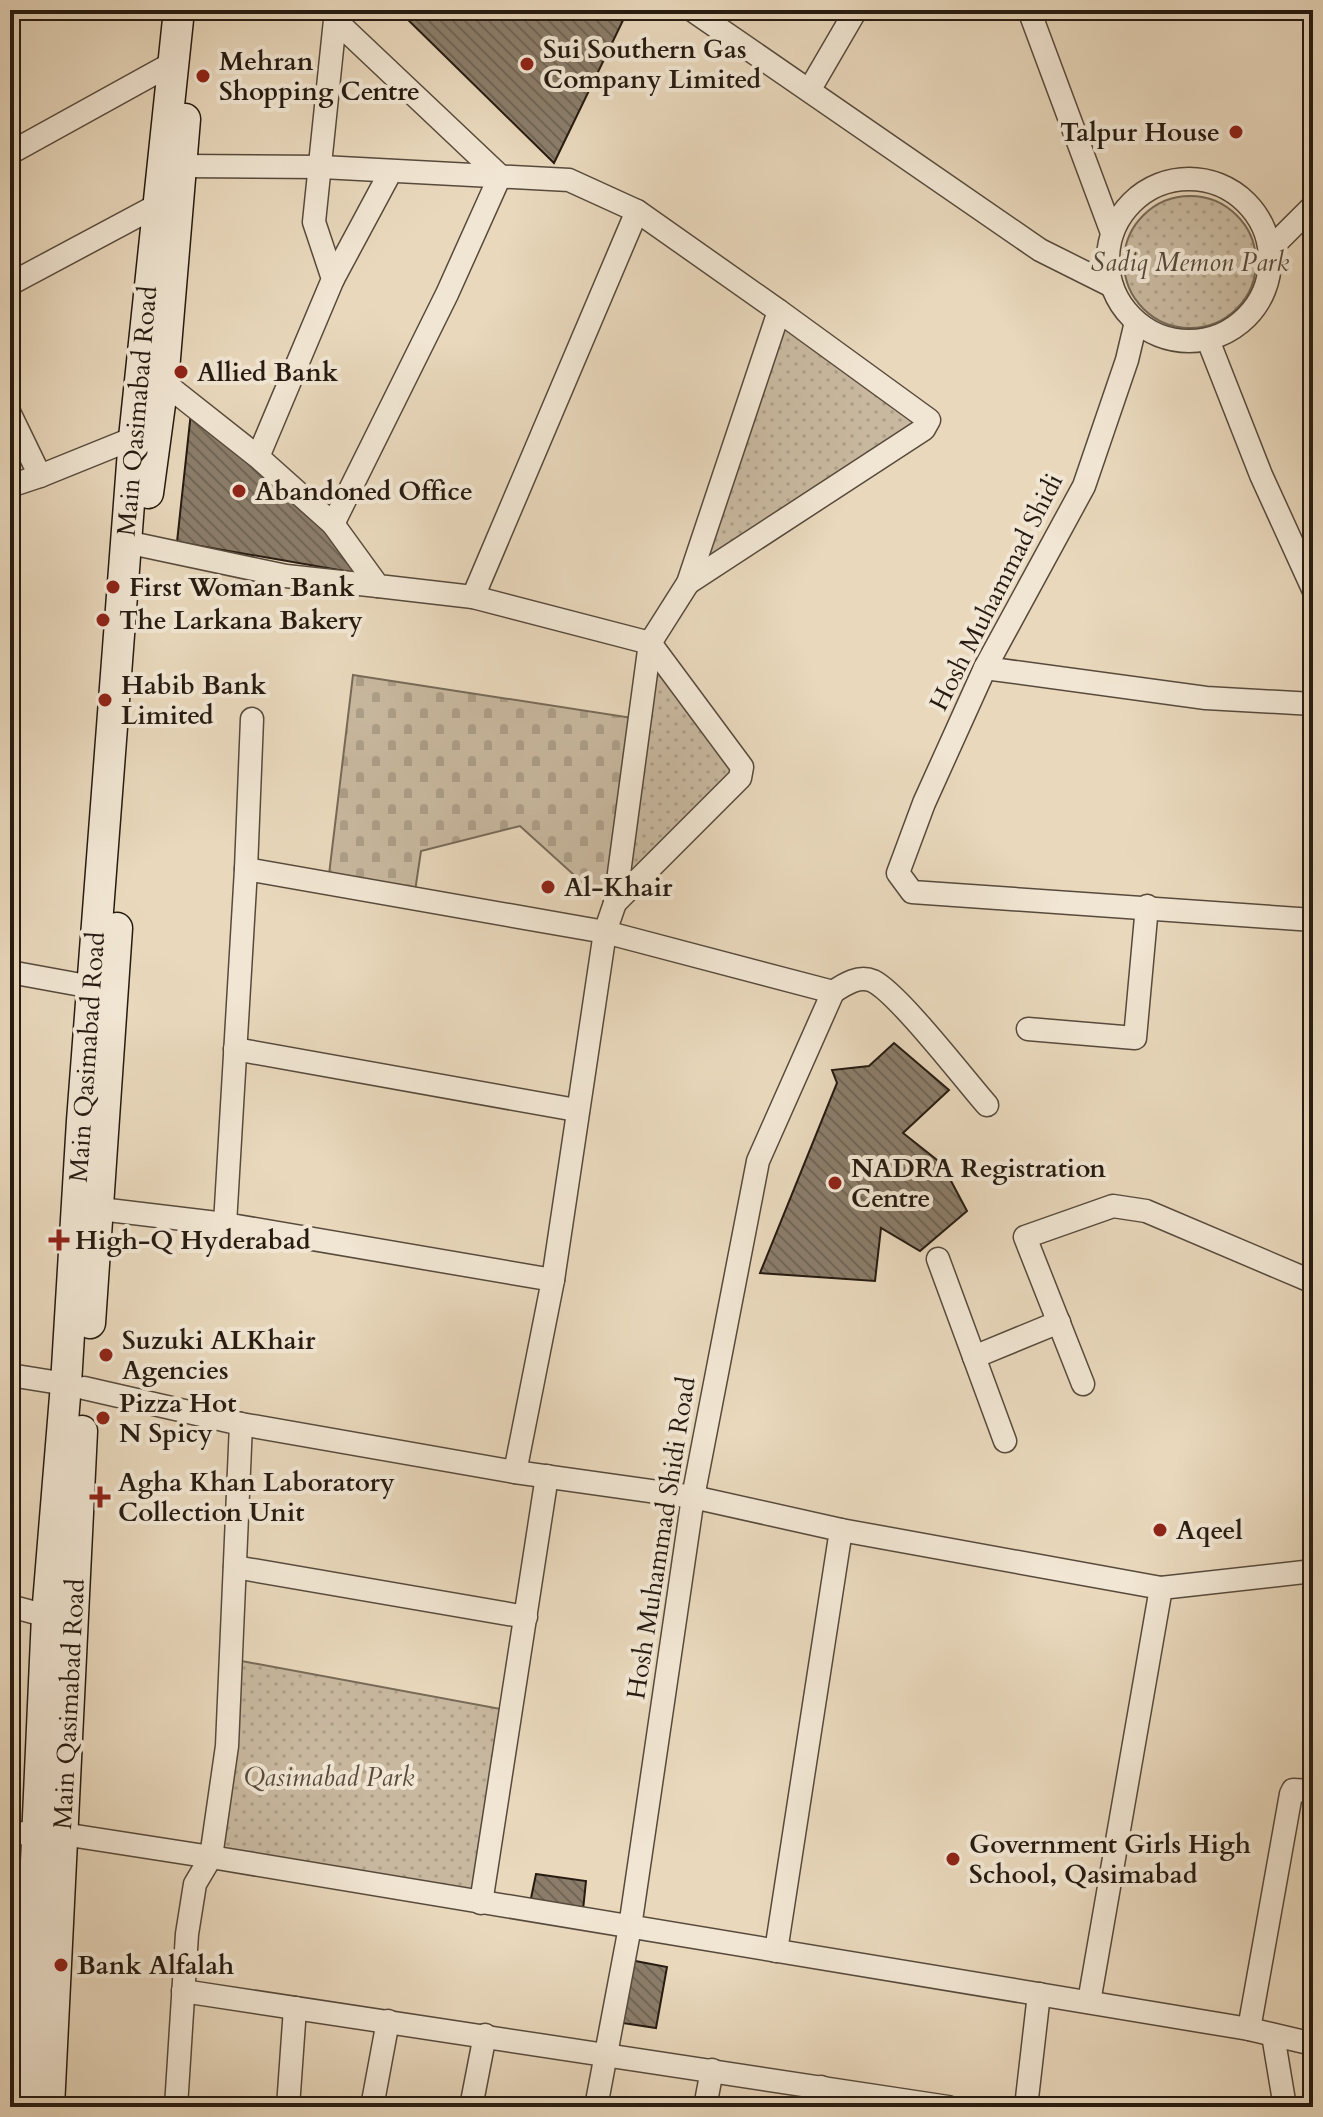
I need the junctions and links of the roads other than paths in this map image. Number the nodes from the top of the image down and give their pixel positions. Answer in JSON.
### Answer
{"nodes":[{"id":1,"x":179,"y":10,"type":"edge"},
{"id":2,"x":196,"y":10,"type":"edge"},
{"id":3,"x":692,"y":10,"type":"edge"},
{"id":4,"x":856,"y":10,"type":"edge"},
{"id":5,"x":1029,"y":10,"type":"edge"},
{"id":6,"x":173,"y":63,"type":"junction"},
{"id":7,"x":810,"y":89,"type":"junction"},
{"id":8,"x":10,"y":153,"type":"edge"},
{"id":9,"x":182,"y":166,"type":"junction"},
{"id":10,"x":322,"y":167,"type":"junction"},
{"id":11,"x":391,"y":171,"type":"junction"},
{"id":12,"x":500,"y":176,"type":"junction"},
{"id":13,"x":156,"y":206,"type":"junction"},
{"id":14,"x":1313,"y":206,"type":"edge"},
{"id":15,"x":637,"y":211,"type":"junction"},
{"id":16,"x":1112,"y":233,"type":"junction"},
{"id":17,"x":1270,"y":249,"type":"junction"},
{"id":18,"x":333,"y":279,"type":"junction"},
{"id":19,"x":10,"y":284,"type":"edge"},
{"id":20,"x":1112,"y":286,"type":"junction"},
{"id":21,"x":779,"y":311,"type":"junction"},
{"id":22,"x":1136,"y":322,"type":"junction"},
{"id":23,"x":1208,"y":340,"type":"junction"},
{"id":24,"x":163,"y":382,"type":"junction"},
{"id":25,"x":10,"y":414,"type":"edge"},
{"id":26,"x":145,"y":438,"type":"junction"},
{"id":27,"x":258,"y":457,"type":"junction"},
{"id":28,"x":40,"y":476,"type":"junction"},
{"id":29,"x":10,"y":486,"type":"edge"},
{"id":30,"x":333,"y":524,"type":"junction"},
{"id":31,"x":133,"y":542,"type":"junction"},
{"id":32,"x":688,"y":583,"type":"junction"},
{"id":33,"x":378,"y":586,"type":"junction"},
{"id":34,"x":1313,"y":589,"type":"edge"},
{"id":35,"x":473,"y":597,"type":"junction"},
{"id":36,"x":650,"y":643,"type":"junction"},
{"id":37,"x":985,"y":668,"type":"junction"},
{"id":38,"x":1313,"y":704,"type":"edge"},
{"id":39,"x":252,"y":719,"type":"dead end"},
{"id":40,"x":246,"y":869,"type":"junction"},
{"id":41,"x":615,"y":903,"type":"junction"},
{"id":42,"x":1147,"y":906,"type":"junction"},
{"id":43,"x":1313,"y":920,"type":"edge"},
{"id":44,"x":605,"y":932,"type":"junction"},
{"id":45,"x":10,"y":972,"type":"edge"},
{"id":46,"x":92,"y":987,"type":"junction"},
{"id":47,"x":833,"y":992,"type":"junction"},
{"id":48,"x":1028,"y":1029,"type":"dead end"},
{"id":49,"x":235,"y":1049,"type":"junction"},
{"id":50,"x":987,"y":1105,"type":"dead end"},
{"id":51,"x":576,"y":1110,"type":"junction"},
{"id":52,"x":100,"y":1209,"type":"junction"},
{"id":53,"x":225,"y":1224,"type":"junction"},
{"id":54,"x":938,"y":1259,"type":"dead end"},
{"id":55,"x":553,"y":1280,"type":"junction"},
{"id":56,"x":1313,"y":1282,"type":"edge"},
{"id":57,"x":1059,"y":1322,"type":"junction"},
{"id":58,"x":974,"y":1357,"type":"junction"},
{"id":59,"x":10,"y":1375,"type":"edge"},
{"id":60,"x":1083,"y":1384,"type":"dead end"},
{"id":61,"x":75,"y":1386,"type":"junction"},
{"id":62,"x":241,"y":1424,"type":"junction"},
{"id":63,"x":1005,"y":1441,"type":"dead end"},
{"id":64,"x":515,"y":1472,"type":"junction"},
{"id":65,"x":547,"y":1476,"type":"junction"},
{"id":66,"x":693,"y":1497,"type":"junction"},
{"id":67,"x":841,"y":1530,"type":"junction"},
{"id":68,"x":235,"y":1567,"type":"junction"},
{"id":69,"x":1313,"y":1571,"type":"edge"},
{"id":70,"x":1161,"y":1588,"type":"junction"},
{"id":71,"x":10,"y":1606,"type":"edge"},
{"id":72,"x":47,"y":1616,"type":"junction"},
{"id":73,"x":526,"y":1617,"type":"junction"},
{"id":74,"x":1313,"y":1791,"type":"edge"},
{"id":75,"x":37,"y":1833,"type":"edge"},
{"id":76,"x":211,"y":1857,"type":"junction"},
{"id":77,"x":481,"y":1903,"type":"junction"},
{"id":78,"x":630,"y":1927,"type":"junction"},
{"id":79,"x":776,"y":1951,"type":"junction"},
{"id":80,"x":183,"y":1991,"type":"junction"},
{"id":81,"x":1039,"y":1994,"type":"junction"},
{"id":82,"x":1089,"y":2002,"type":"junction"},
{"id":83,"x":295,"y":2008,"type":"junction"},
{"id":84,"x":388,"y":2021,"type":"junction"},
{"id":85,"x":1249,"y":2029,"type":"junction"},
{"id":86,"x":485,"y":2035,"type":"junction"},
{"id":87,"x":1273,"y":2035,"type":"junction"},
{"id":88,"x":1313,"y":2044,"type":"edge"},
{"id":89,"x":607,"y":2053,"type":"junction"},
{"id":90,"x":712,"y":2070,"type":"junction"},
{"id":91,"x":819,"y":2097,"type":"edge"},
{"id":92,"x":914,"y":2104,"type":"edge"},
{"id":93,"x":25,"y":2107,"type":"edge"},
{"id":94,"x":49,"y":2107,"type":"edge"},
{"id":95,"x":176,"y":2107,"type":"edge"},
{"id":96,"x":288,"y":2107,"type":"edge"},
{"id":97,"x":372,"y":2107,"type":"edge"},
{"id":98,"x":471,"y":2107,"type":"edge"},
{"id":99,"x":596,"y":2107,"type":"edge"},
{"id":100,"x":705,"y":2107,"type":"edge"},
{"id":101,"x":948,"y":2107,"type":"edge"},
{"id":102,"x":1026,"y":2107,"type":"edge"},
{"id":103,"x":1285,"y":2107,"type":"edge"}],
"edges":[{"from":1,"to":6,"type":"main road","name":"Main Qasimabad Road"},
{"from":2,"to":9,"type":"main road","name":"Main Qasimabad Road"},
{"from":3,"to":7,"type":"street"},
{"from":4,"to":7,"type":"street"},
{"from":5,"to":16,"type":"street"},
{"from":6,"to":8,"type":"street"},
{"from":6,"to":13,"type":"main road","name":"Main Qasimabad Road"},
{"from":7,"to":20,"type":"street"},
{"from":9,"to":10,"type":"street"},
{"from":9,"to":24,"type":"main road","name":"Main Qasimabad Road"},
{"from":10,"to":11,"type":"street"},
{"from":10,"to":12,"type":"street"},
{"from":10,"to":18,"type":"street"},
{"from":11,"to":12,"type":"street"},
{"from":11,"to":18,"type":"street"},
{"from":12,"to":15,"type":"street"},
{"from":12,"to":30,"type":"street"},
{"from":13,"to":19,"type":"street"},
{"from":13,"to":26,"type":"main road","name":"Main Qasimabad Road"},
{"from":14,"to":17,"type":"street"},
{"from":15,"to":21,"type":"street"},
{"from":15,"to":35,"type":"street"},
{"from":16,"to":17,"type":"street"},
{"from":16,"to":20,"type":"street"},
{"from":17,"to":23,"type":"street"},
{"from":18,"to":27,"type":"street"},
{"from":20,"to":22,"type":"street"},
{"from":21,"to":32,"type":"street"},
{"from":21,"to":32,"type":"street"},
{"from":22,"to":23,"type":"street"},
{"from":22,"to":37,"type":"street","name":"Hosh Muhammad Shidi"},
{"from":23,"to":34,"type":"street"},
{"from":24,"to":26,"type":"main road","name":"Main Qasimabad Road"},
{"from":24,"to":27,"type":"street"},
{"from":25,"to":28,"type":"street"},
{"from":26,"to":28,"type":"street"},
{"from":26,"to":31,"type":"main road","name":"Main Qasimabad Road"},
{"from":27,"to":30,"type":"street"},
{"from":28,"to":29,"type":"street"},
{"from":30,"to":33,"type":"street"},
{"from":31,"to":33,"type":"street"},
{"from":31,"to":46,"type":"main road","name":"Main Qasimabad Road"},
{"from":31,"to":52,"type":"main road","name":"Main Qasimabad Road"},
{"from":32,"to":36,"type":"street"},
{"from":33,"to":35,"type":"street"},
{"from":35,"to":36,"type":"street"},
{"from":36,"to":41,"type":"street"},
{"from":36,"to":41,"type":"street"},
{"from":37,"to":38,"type":"street"},
{"from":37,"to":42,"type":"street","name":"Hosh Muhammad Shidi"},
{"from":39,"to":40,"type":"street"},
{"from":40,"to":44,"type":"street"},
{"from":40,"to":49,"type":"street"},
{"from":41,"to":44,"type":"street"},
{"from":42,"to":43,"type":"street"},
{"from":42,"to":48,"type":"street"},
{"from":44,"to":47,"type":"street"},
{"from":44,"to":51,"type":"street"},
{"from":45,"to":46,"type":"street"},
{"from":46,"to":61,"type":"main road","name":"Main Qasimabad Road"},
{"from":47,"to":50,"type":"street"},
{"from":47,"to":66,"type":"street","name":"Hosh Muhammad Shidi Road"},
{"from":49,"to":51,"type":"street"},
{"from":49,"to":53,"type":"street"},
{"from":51,"to":55,"type":"street"},
{"from":52,"to":53,"type":"street"},
{"from":52,"to":61,"type":"main road","name":"Main Qasimabad Road"},
{"from":53,"to":55,"type":"street"},
{"from":54,"to":58,"type":"street"},
{"from":55,"to":64,"type":"street"},
{"from":56,"to":57,"type":"street"},
{"from":57,"to":58,"type":"street"},
{"from":57,"to":60,"type":"street"},
{"from":58,"to":63,"type":"street"},
{"from":59,"to":61,"type":"street"},
{"from":61,"to":62,"type":"street"},
{"from":61,"to":72,"type":"main road","name":"Main Qasimabad Road"},
{"from":61,"to":75,"type":"main road","name":"Main Qasimabad Road"},
{"from":62,"to":64,"type":"street"},
{"from":62,"to":68,"type":"street"},
{"from":64,"to":65,"type":"street"},
{"from":65,"to":66,"type":"street"},
{"from":65,"to":73,"type":"street"},
{"from":66,"to":67,"type":"street"},
{"from":66,"to":78,"type":"street","name":"Hosh Muhammad Shidi Road"},
{"from":67,"to":70,"type":"street"},
{"from":67,"to":79,"type":"street"},
{"from":68,"to":73,"type":"street"},
{"from":68,"to":76,"type":"street"},
{"from":69,"to":70,"type":"street"},
{"from":70,"to":82,"type":"street"},
{"from":71,"to":72,"type":"street"},
{"from":72,"to":75,"type":"main road","name":"Main Qasimabad Road"},
{"from":73,"to":77,"type":"street"},
{"from":74,"to":85,"type":"street"},
{"from":75,"to":76,"type":"street"},
{"from":75,"to":93,"type":"main road","name":"Main Qasimabad Road"},
{"from":75,"to":94,"type":"main road","name":"Main Qasimabad Road"},
{"from":76,"to":77,"type":"street"},
{"from":76,"to":80,"type":"street"},
{"from":77,"to":78,"type":"street"},
{"from":78,"to":79,"type":"street"},
{"from":78,"to":89,"type":"street","name":"Hosh Muhammad Shidi Road"},
{"from":79,"to":81,"type":"street"},
{"from":80,"to":83,"type":"street"},
{"from":80,"to":95,"type":"street"},
{"from":81,"to":82,"type":"street"},
{"from":81,"to":102,"type":"street"},
{"from":82,"to":85,"type":"street"},
{"from":83,"to":84,"type":"street"},
{"from":83,"to":96,"type":"street"},
{"from":84,"to":86,"type":"street"},
{"from":84,"to":97,"type":"street"},
{"from":85,"to":87,"type":"street"},
{"from":86,"to":89,"type":"street"},
{"from":86,"to":98,"type":"street"},
{"from":87,"to":88,"type":"street"},
{"from":87,"to":103,"type":"street"},
{"from":89,"to":90,"type":"street"},
{"from":89,"to":99,"type":"street","name":"Hosh Muhammad Shidi Road"},
{"from":90,"to":91,"type":"street"},
{"from":90,"to":100,"type":"street"},
{"from":91,"to":92,"type":"street"},
{"from":92,"to":101,"type":"street"}]}
